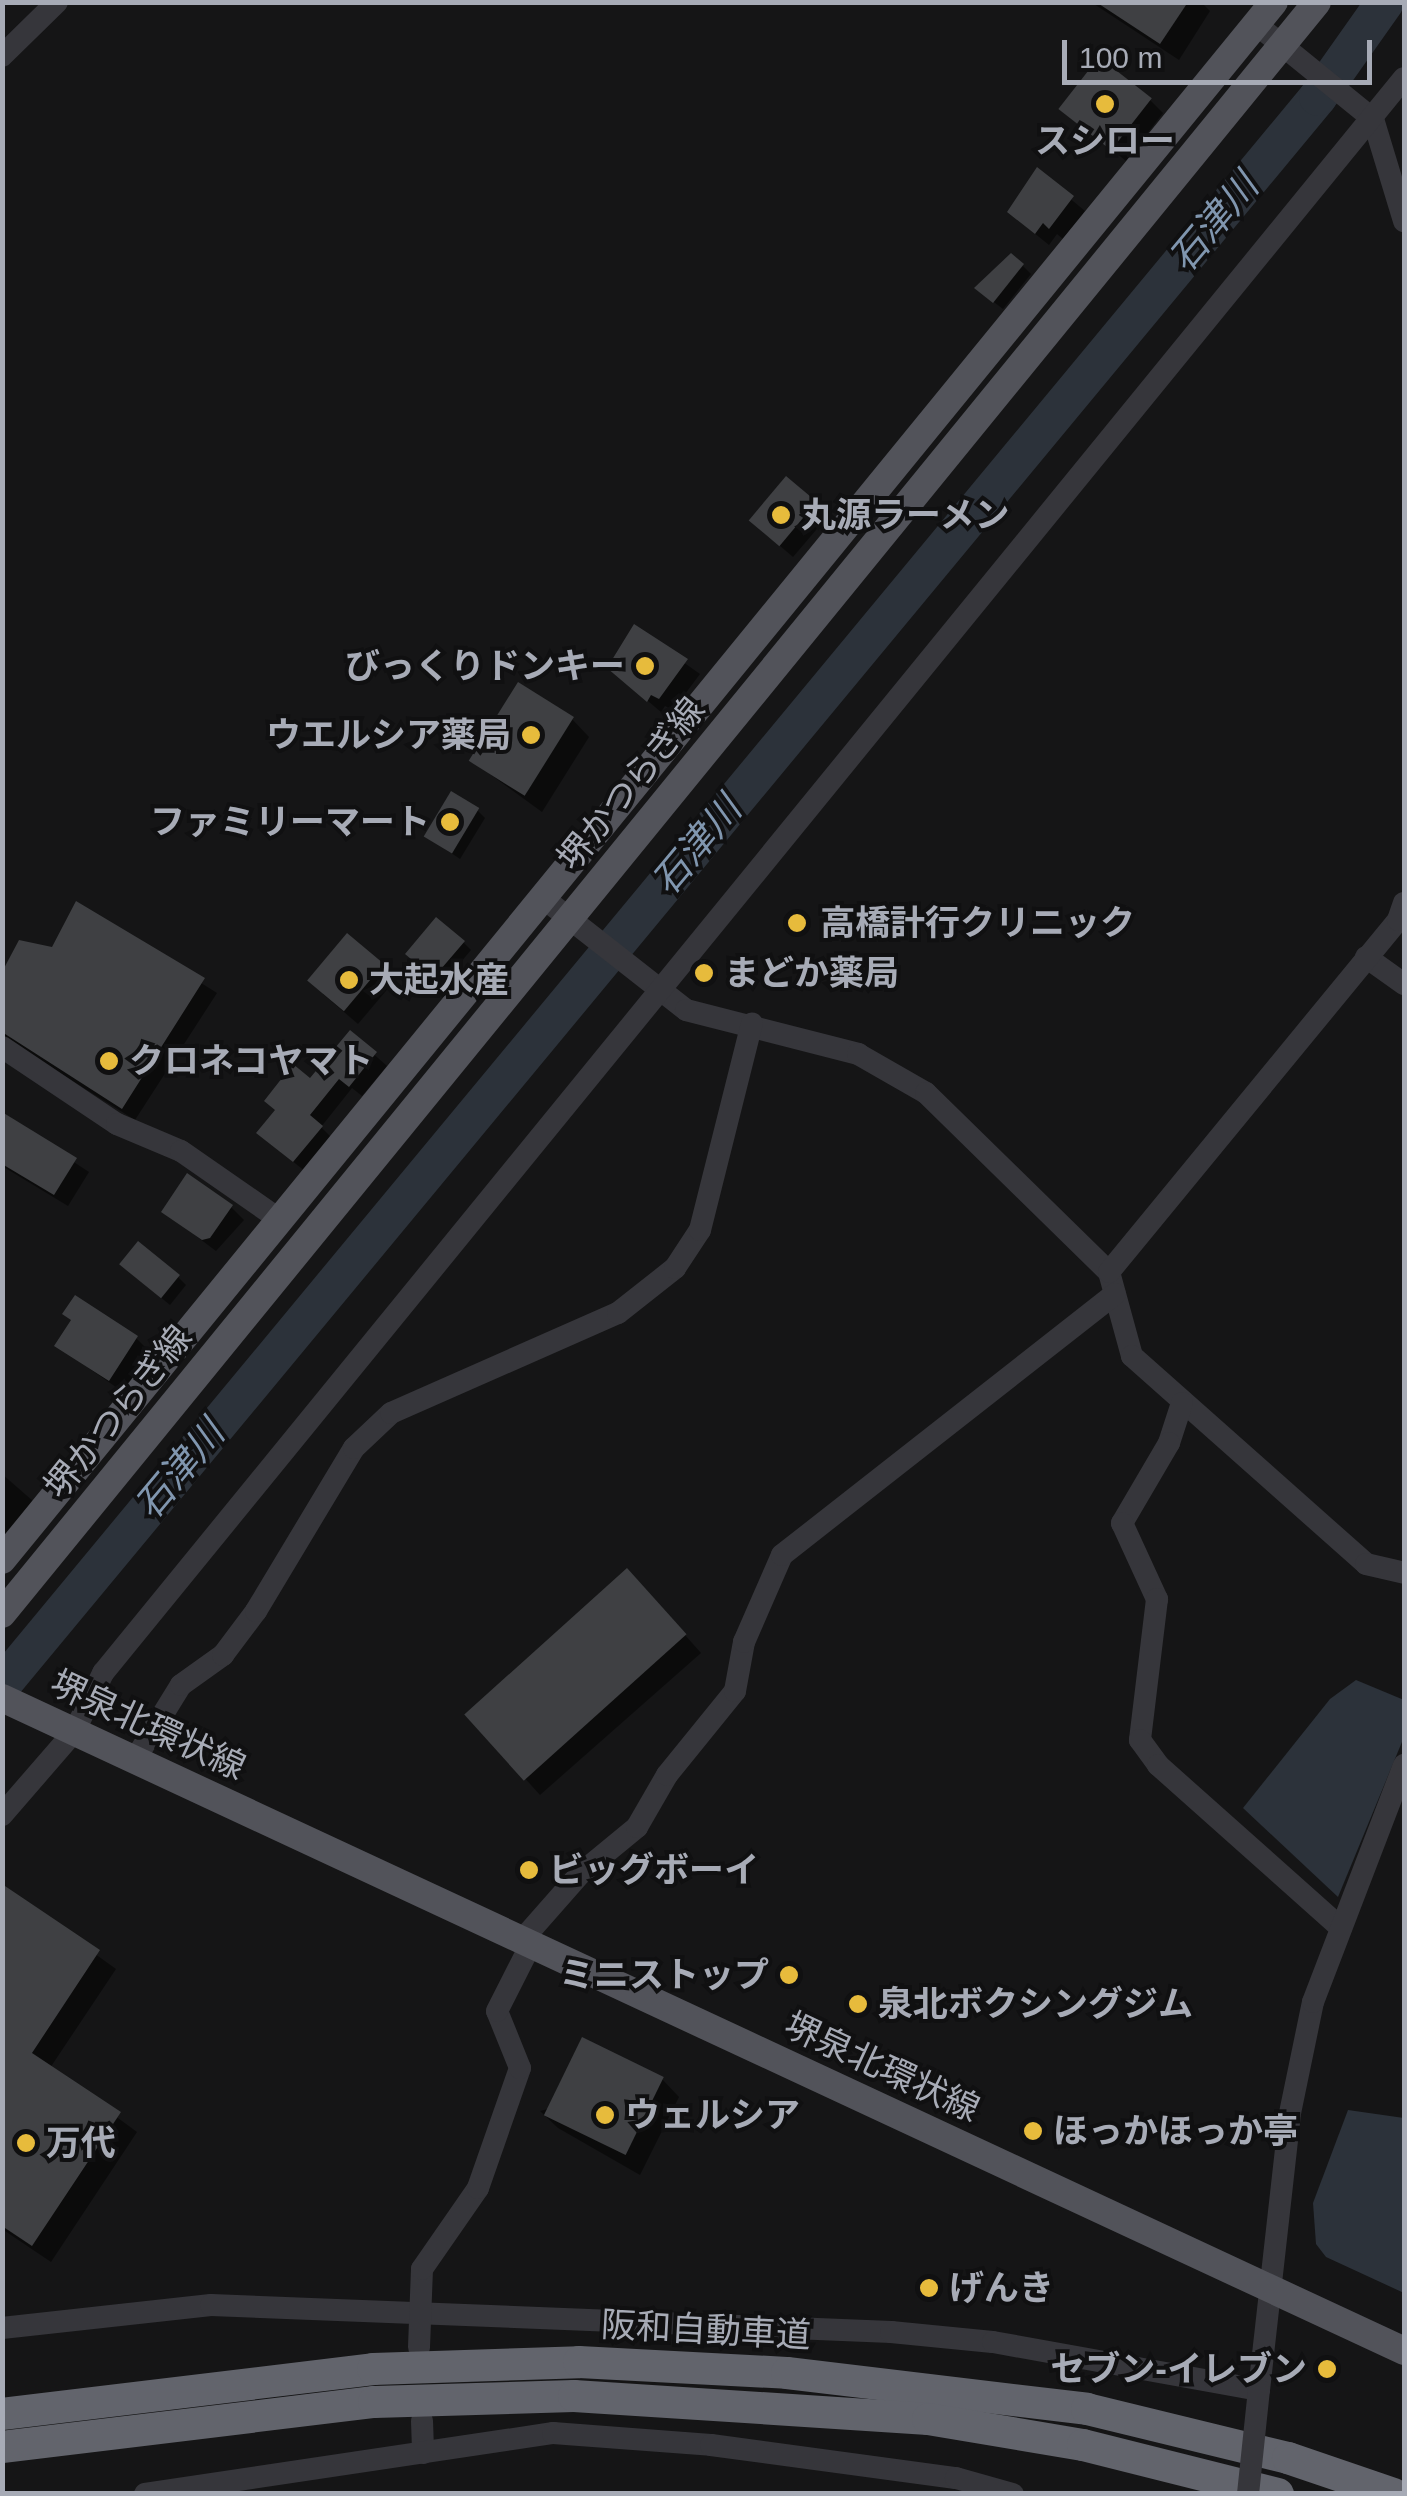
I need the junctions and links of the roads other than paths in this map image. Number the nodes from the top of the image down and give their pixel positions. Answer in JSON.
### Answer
{"nodes":[{"id":1,"x":58,"y":2,"type":"edge"},
{"id":2,"x":1317,"y":2,"type":"edge"},
{"id":3,"x":1265,"y":14,"type":"edge"},
{"id":4,"x":1291,"y":53,"type":"junction"},
{"id":5,"x":2,"y":56,"type":"edge"},
{"id":6,"x":1404,"y":78,"type":"edge"},
{"id":7,"x":1372,"y":120,"type":"junction"},
{"id":8,"x":1404,"y":221,"type":"edge"},
{"id":9,"x":542,"y":898,"type":"junction"},
{"id":10,"x":1404,"y":903,"type":"edge"},
{"id":11,"x":578,"y":927,"type":"junction"},
{"id":12,"x":1366,"y":957,"type":"junction"},
{"id":13,"x":1404,"y":984,"type":"edge"},
{"id":14,"x":660,"y":991,"type":"junction"},
{"id":15,"x":752,"y":1023,"type":"junction"},
{"id":16,"x":2,"y":1047,"type":"edge"},
{"id":17,"x":278,"y":1220,"type":"junction"},
{"id":18,"x":1112,"y":1283,"type":"junction"},
{"id":19,"x":1182,"y":1403,"type":"junction"},
{"id":20,"x":2,"y":1560,"type":"edge"},
{"id":21,"x":1404,"y":1573,"type":"edge"},
{"id":22,"x":2,"y":1614,"type":"edge"},
{"id":23,"x":2,"y":1698,"type":"edge"},
{"id":24,"x":64,"y":1726,"type":"junction"},
{"id":25,"x":134,"y":1761,"type":"junction"},
{"id":26,"x":1404,"y":1765,"type":"edge"},
{"id":27,"x":2,"y":1814,"type":"edge"},
{"id":28,"x":1342,"y":1928,"type":"junction"},
{"id":29,"x":526,"y":1942,"type":"junction"},
{"id":30,"x":1272,"y":2290,"type":"junction"},
{"id":31,"x":416,"y":2310,"type":"junction"},
{"id":32,"x":2,"y":2328,"type":"edge"},
{"id":33,"x":418,"y":2347,"type":"dead end"},
{"id":34,"x":1404,"y":2351,"type":"edge"},
{"id":35,"x":1259,"y":2390,"type":"junction"},
{"id":36,"x":2,"y":2414,"type":"edge"},
{"id":37,"x":422,"y":2421,"type":"dead end"},
{"id":38,"x":2,"y":2447,"type":"edge"},
{"id":39,"x":423,"y":2453,"type":"junction"},
{"id":40,"x":145,"y":2494,"type":"edge"},
{"id":41,"x":1013,"y":2494,"type":"edge"},
{"id":42,"x":1248,"y":2494,"type":"edge"},
{"id":43,"x":1278,"y":2494,"type":"edge"},
{"id":44,"x":1394,"y":2494,"type":"edge"}],
"edges":[{"from":1,"to":5,"type":"street"},
{"from":2,"to":4,"type":"main road","name":"堺かつらぎ線"},
{"from":3,"to":4,"type":"street"},
{"from":3,"to":9,"type":"main road","name":"堺かつらぎ線"},
{"from":4,"to":7,"type":"street"},
{"from":4,"to":11,"type":"main road","name":"堺かつらぎ線"},
{"from":6,"to":7,"type":"street"},
{"from":7,"to":8,"type":"street"},
{"from":7,"to":14,"type":"street"},
{"from":9,"to":11,"type":"street"},
{"from":9,"to":17,"type":"main road","name":"堺かつらぎ線"},
{"from":10,"to":12,"type":"street"},
{"from":11,"to":14,"type":"street"},
{"from":11,"to":22,"type":"main road","name":"堺かつらぎ線"},
{"from":12,"to":13,"type":"street"},
{"from":12,"to":18,"type":"street"},
{"from":14,"to":15,"type":"street"},
{"from":14,"to":24,"type":"street"},
{"from":15,"to":18,"type":"street"},
{"from":15,"to":25,"type":"street"},
{"from":16,"to":17,"type":"street"},
{"from":17,"to":20,"type":"main road","name":"堺かつらぎ線"},
{"from":18,"to":19,"type":"street"},
{"from":18,"to":29,"type":"street"},
{"from":19,"to":21,"type":"street"},
{"from":19,"to":28,"type":"street"},
{"from":23,"to":24,"type":"main road","name":"堺泉北環状線"},
{"from":24,"to":25,"type":"main road","name":"堺泉北環状線"},
{"from":24,"to":27,"type":"street"},
{"from":25,"to":29,"type":"main road","name":"堺泉北環状線"},
{"from":26,"to":28,"type":"street"},
{"from":28,"to":30,"type":"street"},
{"from":29,"to":30,"type":"main road","name":"堺泉北環状線"},
{"from":29,"to":31,"type":"street"},
{"from":30,"to":34,"type":"main road","name":"堺泉北環状線"},
{"from":30,"to":35,"type":"street"},
{"from":31,"to":32,"type":"street"},
{"from":31,"to":33,"type":"street"},
{"from":31,"to":35,"type":"street"},
{"from":35,"to":42,"type":"street","bridge":true},
{"from":36,"to":44,"type":"highway","name":"阪和自動車道"},
{"from":37,"to":39,"type":"street"},
{"from":38,"to":43,"type":"highway","name":"阪和自動車道"},
{"from":39,"to":40,"type":"street"},
{"from":39,"to":41,"type":"street"}]}
